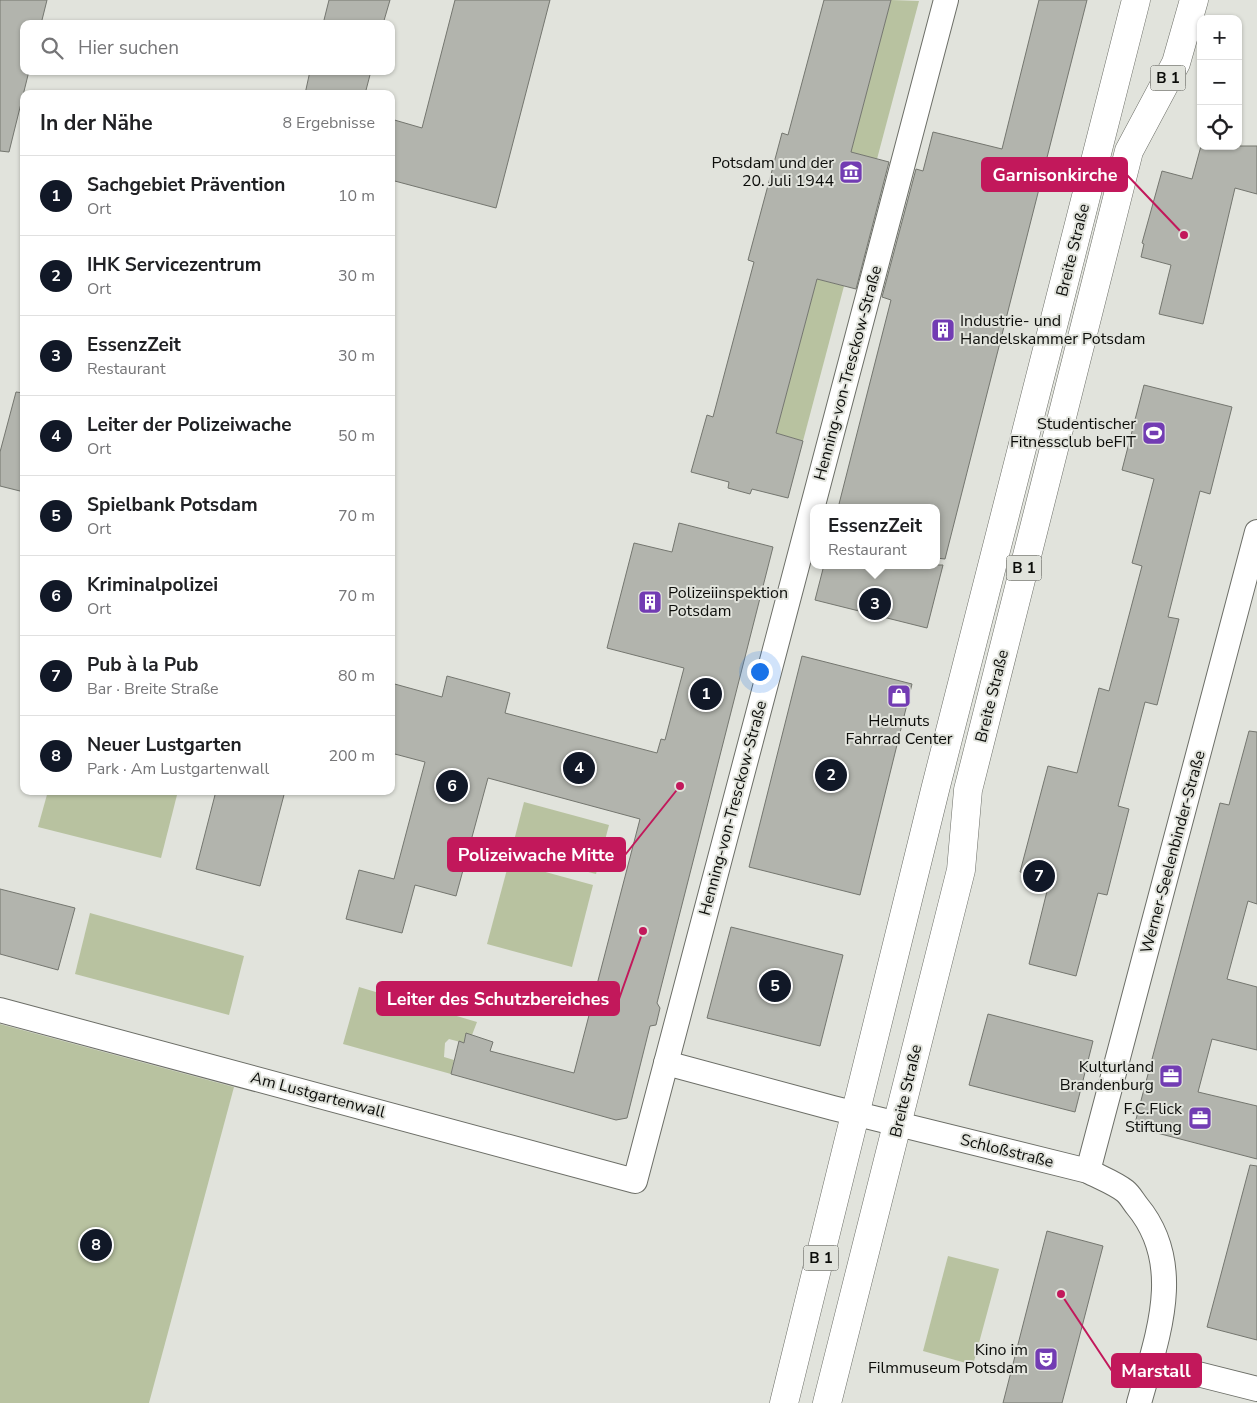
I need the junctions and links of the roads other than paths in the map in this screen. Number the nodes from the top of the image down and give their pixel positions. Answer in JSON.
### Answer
{"nodes":[{"id":1,"x":946,"y":0,"type":"edge"},
{"id":2,"x":1136,"y":0,"type":"edge"},
{"id":3,"x":1194,"y":0,"type":"edge"},
{"id":4,"x":814,"y":504,"type":"edge"},
{"id":5,"x":810,"y":518,"type":"edge"},
{"id":6,"x":1257,"y":532,"type":"edge"},
{"id":7,"x":0,"y":1010,"type":"edge"},
{"id":8,"x":666,"y":1063,"type":"junction"},
{"id":9,"x":856,"y":1113,"type":"junction"},
{"id":10,"x":898,"y":1124,"type":"junction"},
{"id":11,"x":1088,"y":1171,"type":"junction"},
{"id":12,"x":635,"y":1180,"type":"joint"},
{"id":13,"x":1150,"y":1362,"type":"junction"},
{"id":14,"x":1257,"y":1389,"type":"edge"},
{"id":15,"x":784,"y":1403,"type":"edge"},
{"id":16,"x":827,"y":1403,"type":"edge"},
{"id":17,"x":1139,"y":1403,"type":"edge"}],
"edges":[{"from":1,"to":4,"type":"street","name":"Henning-von-Tresckow-Straße"},
{"from":2,"to":9,"type":"main road","name":"Breite Straße","number":"B 1"},
{"from":3,"to":10,"type":"main road","name":"Breite Straße","number":"B 1"},
{"from":5,"to":8,"type":"street","name":"Henning-von-Tresckow-Straße"},
{"from":6,"to":11,"type":"street","name":"Werner-Seelenbinder-Straße"},
{"from":7,"to":12,"type":"street","name":"Am Lustgartenwall"},
{"from":8,"to":9,"type":"street","name":"Schloßstraße"},
{"from":8,"to":12,"type":"street","name":"Henning-von-Tresckow-Straße"},
{"from":9,"to":10,"type":"street","name":"Schloßstraße"},
{"from":9,"to":15,"type":"main road","name":"Breite Straße","number":"B 1"},
{"from":10,"to":11,"type":"street","name":"Schloßstraße"},
{"from":10,"to":16,"type":"main road","name":"Breite Straße","number":"B 1"},
{"from":11,"to":13,"type":"street","name":"Schloßstraße"},
{"from":13,"to":14,"type":"street"},
{"from":13,"to":17,"type":"street","name":"Schloßstraße"}]}
